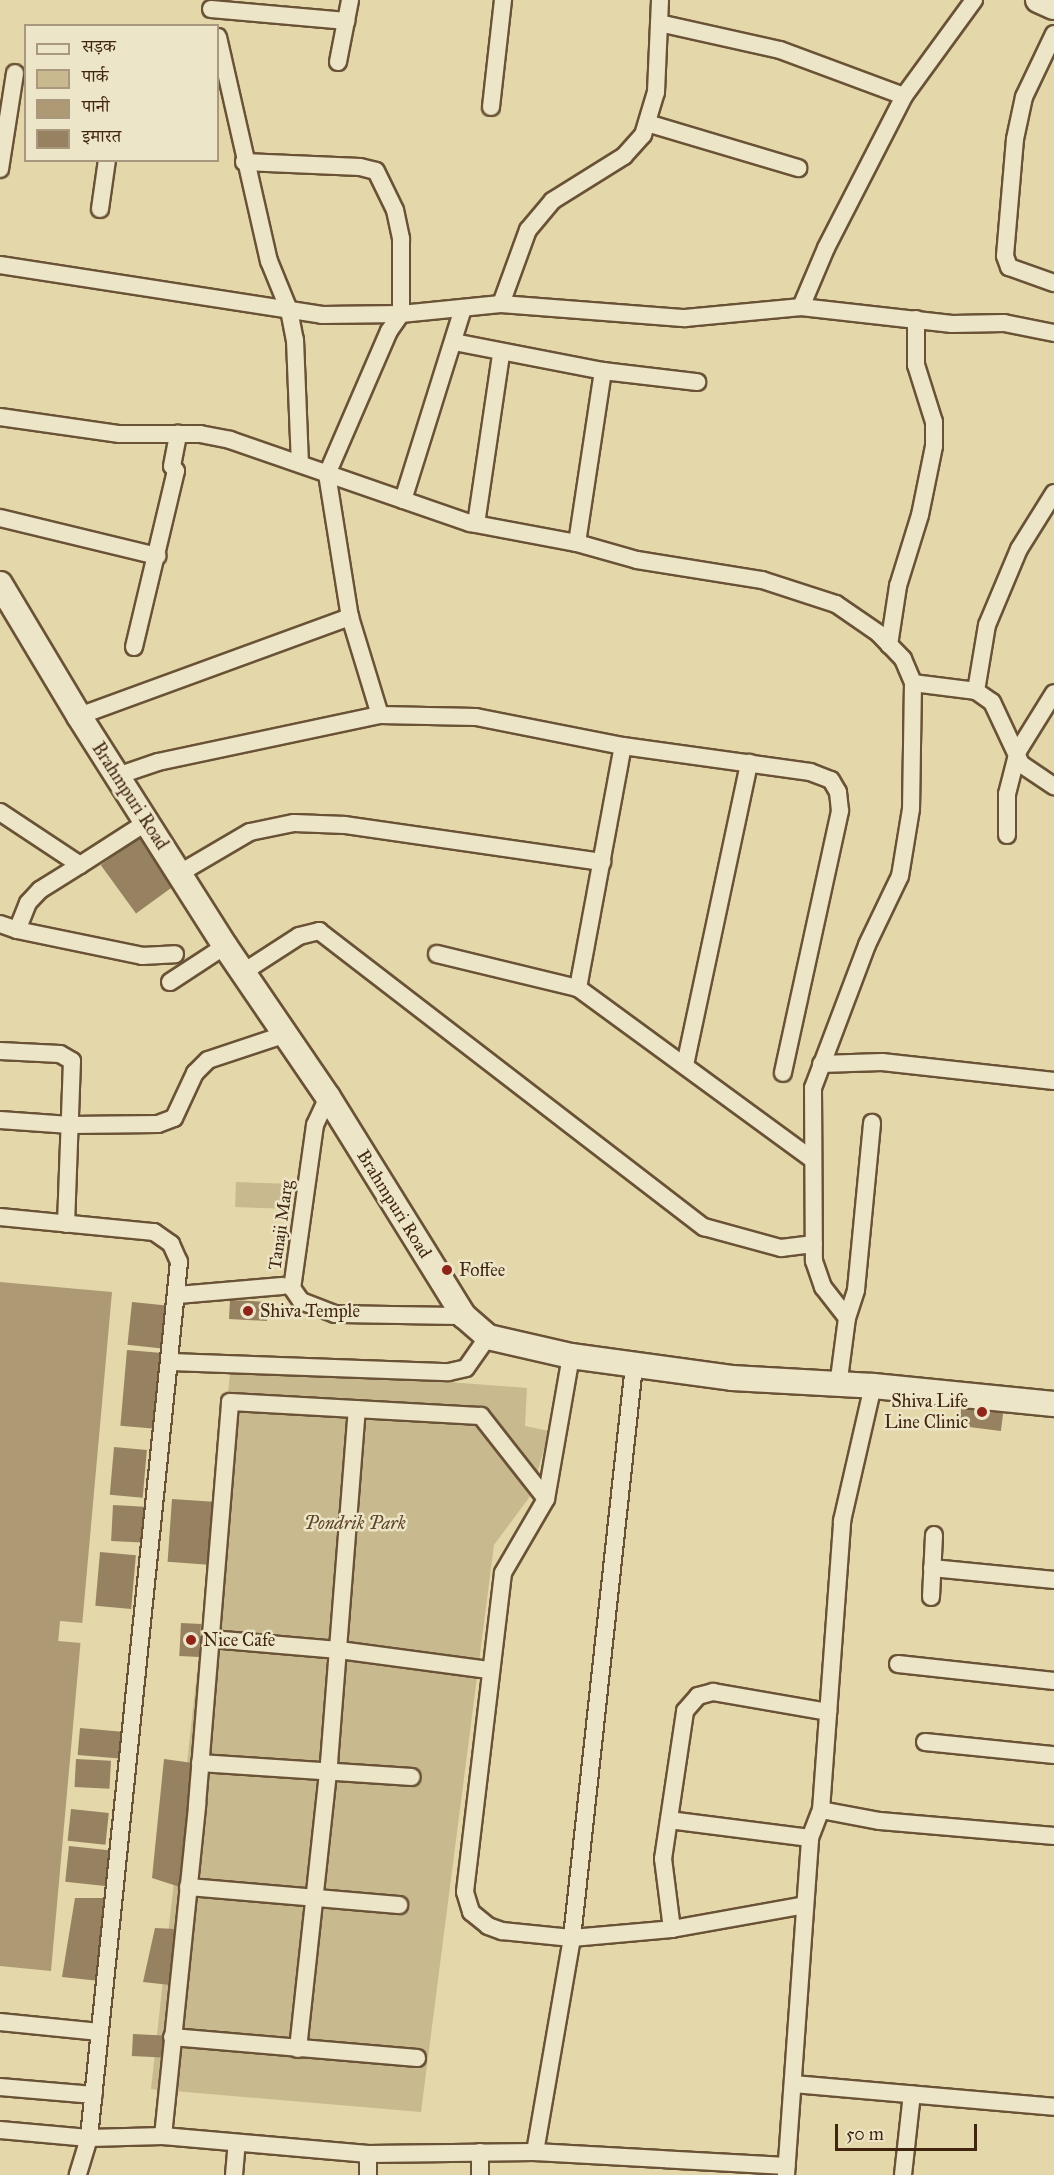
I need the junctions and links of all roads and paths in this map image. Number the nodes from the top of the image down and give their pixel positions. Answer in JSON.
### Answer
{"nodes":[{"id":1,"x":350,"y":0,"type":"edge"},
{"id":2,"x":503,"y":0,"type":"edge"},
{"id":3,"x":660,"y":0,"type":"edge"},
{"id":4,"x":974,"y":0,"type":"edge"},
{"id":5,"x":1038,"y":0,"type":"edge"},
{"id":6,"x":1054,"y":7,"type":"edge"},
{"id":7,"x":211,"y":12,"type":"edge"},
{"id":8,"x":346,"y":21,"type":"junction"},
{"id":9,"x":659,"y":23,"type":"junction"},
{"id":10,"x":1054,"y":34,"type":"edge"},
{"id":11,"x":219,"y":48,"type":"edge"},
{"id":12,"x":338,"y":63,"type":"dead end"},
{"id":13,"x":13,"y":73,"type":"edge"},
{"id":14,"x":904,"y":96,"type":"junction"},
{"id":15,"x":224,"y":101,"type":"edge"},
{"id":16,"x":491,"y":107,"type":"dead end"},
{"id":17,"x":646,"y":123,"type":"junction"},
{"id":18,"x":107,"y":162,"type":"edge"},
{"id":19,"x":244,"y":162,"type":"junction"},
{"id":20,"x":798,"y":168,"type":"dead end"},
{"id":21,"x":0,"y":169,"type":"edge"},
{"id":22,"x":100,"y":209,"type":"dead end"},
{"id":23,"x":0,"y":265,"type":"edge"},
{"id":24,"x":1054,"y":283,"type":"edge"},
{"id":25,"x":501,"y":304,"type":"junction"},
{"id":26,"x":801,"y":307,"type":"junction"},
{"id":27,"x":463,"y":309,"type":"junction"},
{"id":28,"x":289,"y":310,"type":"junction"},
{"id":29,"x":401,"y":314,"type":"junction"},
{"id":30,"x":916,"y":319,"type":"junction"},
{"id":31,"x":1054,"y":333,"type":"edge"},
{"id":32,"x":454,"y":342,"type":"junction"},
{"id":33,"x":501,"y":354,"type":"junction"},
{"id":34,"x":603,"y":371,"type":"junction"},
{"id":35,"x":697,"y":382,"type":"dead end"},
{"id":36,"x":0,"y":417,"type":"edge"},
{"id":37,"x":178,"y":434,"type":"junction"},
{"id":38,"x":300,"y":462,"type":"junction"},
{"id":39,"x":327,"y":474,"type":"junction"},
{"id":40,"x":1054,"y":493,"type":"edge"},
{"id":41,"x":403,"y":500,"type":"junction"},
{"id":42,"x":0,"y":518,"type":"edge"},
{"id":43,"x":476,"y":524,"type":"junction"},
{"id":44,"x":577,"y":543,"type":"junction"},
{"id":45,"x":157,"y":556,"type":"junction"},
{"id":46,"x":0,"y":584,"type":"edge"},
{"id":47,"x":350,"y":617,"type":"junction"},
{"id":48,"x":889,"y":645,"type":"junction"},
{"id":49,"x":134,"y":647,"type":"dead end"},
{"id":50,"x":914,"y":683,"type":"junction"},
{"id":51,"x":975,"y":691,"type":"junction"},
{"id":52,"x":1054,"y":693,"type":"edge"},
{"id":53,"x":380,"y":715,"type":"junction"},
{"id":54,"x":79,"y":716,"type":"junction"},
{"id":55,"x":623,"y":746,"type":"junction"},
{"id":56,"x":1018,"y":751,"type":"junction"},
{"id":57,"x":749,"y":763,"type":"junction"},
{"id":58,"x":117,"y":776,"type":"junction"},
{"id":59,"x":1054,"y":786,"type":"edge"},
{"id":60,"x":0,"y":812,"type":"edge"},
{"id":61,"x":147,"y":822,"type":"junction"},
{"id":62,"x":1007,"y":835,"type":"dead end"},
{"id":63,"x":602,"y":862,"type":"junction"},
{"id":64,"x":80,"y":865,"type":"junction"},
{"id":65,"x":180,"y":873,"type":"junction"},
{"id":66,"x":0,"y":924,"type":"edge"},
{"id":67,"x":17,"y":930,"type":"junction"},
{"id":68,"x":225,"y":946,"type":"junction"},
{"id":69,"x":176,"y":954,"type":"dead end"},
{"id":70,"x":437,"y":954,"type":"dead end"},
{"id":71,"x":245,"y":971,"type":"junction"},
{"id":72,"x":170,"y":982,"type":"dead end"},
{"id":73,"x":578,"y":988,"type":"junction"},
{"id":74,"x":286,"y":1034,"type":"junction"},
{"id":75,"x":0,"y":1051,"type":"edge"},
{"id":76,"x":821,"y":1064,"type":"junction"},
{"id":77,"x":685,"y":1065,"type":"junction"},
{"id":78,"x":783,"y":1073,"type":"dead end"},
{"id":79,"x":1054,"y":1081,"type":"edge"},
{"id":80,"x":328,"y":1097,"type":"junction"},
{"id":81,"x":0,"y":1120,"type":"edge"},
{"id":82,"x":872,"y":1123,"type":"dead end"},
{"id":83,"x":70,"y":1125,"type":"junction"},
{"id":84,"x":813,"y":1160,"type":"junction"},
{"id":85,"x":0,"y":1217,"type":"edge"},
{"id":86,"x":66,"y":1224,"type":"junction"},
{"id":87,"x":814,"y":1244,"type":"junction"},
{"id":88,"x":284,"y":1286,"type":"dead end"},
{"id":89,"x":177,"y":1295,"type":"junction"},
{"id":90,"x":464,"y":1316,"type":"junction"},
{"id":91,"x":847,"y":1318,"type":"junction"},
{"id":92,"x":488,"y":1337,"type":"junction"},
{"id":93,"x":571,"y":1356,"type":"junction"},
{"id":94,"x":171,"y":1362,"type":"junction"},
{"id":95,"x":634,"y":1365,"type":"junction"},
{"id":96,"x":838,"y":1386,"type":"junction"},
{"id":97,"x":873,"y":1386,"type":"junction"},
{"id":98,"x":1054,"y":1404,"type":"edge"},
{"id":99,"x":357,"y":1409,"type":"junction"},
{"id":100,"x":546,"y":1499,"type":"junction"},
{"id":101,"x":934,"y":1535,"type":"dead end"},
{"id":102,"x":933,"y":1568,"type":"junction"},
{"id":103,"x":1054,"y":1580,"type":"edge"},
{"id":104,"x":931,"y":1597,"type":"dead end"},
{"id":105,"x":211,"y":1639,"type":"junction"},
{"id":106,"x":339,"y":1650,"type":"junction"},
{"id":107,"x":898,"y":1664,"type":"dead end"},
{"id":108,"x":489,"y":1670,"type":"junction"},
{"id":109,"x":1054,"y":1681,"type":"edge"},
{"id":110,"x":828,"y":1712,"type":"junction"},
{"id":111,"x":926,"y":1742,"type":"dead end"},
{"id":112,"x":1054,"y":1755,"type":"edge"},
{"id":113,"x":200,"y":1763,"type":"junction"},
{"id":114,"x":329,"y":1771,"type":"junction"},
{"id":115,"x":412,"y":1778,"type":"dead end"},
{"id":116,"x":821,"y":1810,"type":"junction"},
{"id":117,"x":669,"y":1820,"type":"junction"},
{"id":118,"x":1054,"y":1836,"type":"edge"},
{"id":119,"x":810,"y":1838,"type":"junction"},
{"id":120,"x":188,"y":1887,"type":"junction"},
{"id":121,"x":314,"y":1898,"type":"junction"},
{"id":122,"x":399,"y":1905,"type":"dead end"},
{"id":123,"x":805,"y":1905,"type":"junction"},
{"id":124,"x":672,"y":1929,"type":"junction"},
{"id":125,"x":572,"y":1938,"type":"junction"},
{"id":126,"x":0,"y":2022,"type":"edge"},
{"id":127,"x":100,"y":2032,"type":"junction"},
{"id":128,"x":172,"y":2037,"type":"junction"},
{"id":129,"x":298,"y":2049,"type":"junction"},
{"id":130,"x":417,"y":2058,"type":"dead end"},
{"id":131,"x":793,"y":2084,"type":"junction"},
{"id":132,"x":0,"y":2086,"type":"edge"},
{"id":133,"x":912,"y":2094,"type":"junction"},
{"id":134,"x":94,"y":2096,"type":"junction"},
{"id":135,"x":1054,"y":2107,"type":"edge"},
{"id":136,"x":0,"y":2130,"type":"edge"},
{"id":137,"x":163,"y":2136,"type":"junction"},
{"id":138,"x":89,"y":2138,"type":"junction"},
{"id":139,"x":237,"y":2143,"type":"junction"},
{"id":140,"x":480,"y":2152,"type":"junction"},
{"id":141,"x":536,"y":2152,"type":"junction"},
{"id":142,"x":368,"y":2154,"type":"junction"},
{"id":143,"x":787,"y":2170,"type":"edge"},
{"id":144,"x":78,"y":2175,"type":"edge"},
{"id":145,"x":234,"y":2175,"type":"edge"},
{"id":146,"x":368,"y":2175,"type":"edge"},
{"id":147,"x":480,"y":2175,"type":"edge"},
{"id":148,"x":903,"y":2175,"type":"edge"}],
"edges":[{"from":1,"to":8,"type":"street"},
{"from":2,"to":16,"type":"street"},
{"from":3,"to":9,"type":"street"},
{"from":4,"to":14,"type":"street"},
{"from":5,"to":6,"type":"street"},
{"from":7,"to":8,"type":"street"},
{"from":8,"to":12,"type":"street"},
{"from":9,"to":14,"type":"street"},
{"from":9,"to":17,"type":"street"},
{"from":10,"to":24,"type":"street"},
{"from":11,"to":15,"type":"street"},
{"from":13,"to":21,"type":"street"},
{"from":14,"to":26,"type":"street"},
{"from":15,"to":19,"type":"street"},
{"from":17,"to":20,"type":"street"},
{"from":17,"to":25,"type":"street"},
{"from":18,"to":22,"type":"street"},
{"from":19,"to":28,"type":"street"},
{"from":19,"to":29,"type":"street"},
{"from":23,"to":28,"type":"street"},
{"from":25,"to":26,"type":"street"},
{"from":25,"to":27,"type":"street"},
{"from":26,"to":30,"type":"street"},
{"from":27,"to":29,"type":"street"},
{"from":27,"to":32,"type":"street"},
{"from":28,"to":29,"type":"street"},
{"from":28,"to":38,"type":"street"},
{"from":29,"to":39,"type":"street"},
{"from":30,"to":31,"type":"street"},
{"from":30,"to":48,"type":"street"},
{"from":32,"to":33,"type":"street"},
{"from":32,"to":41,"type":"street"},
{"from":33,"to":34,"type":"street"},
{"from":33,"to":43,"type":"street"},
{"from":34,"to":35,"type":"street"},
{"from":34,"to":44,"type":"street"},
{"from":36,"to":37,"type":"street"},
{"from":37,"to":38,"type":"street"},
{"from":37,"to":45,"type":"street"},
{"from":38,"to":39,"type":"street"},
{"from":39,"to":41,"type":"street"},
{"from":39,"to":47,"type":"street"},
{"from":40,"to":51,"type":"street"},
{"from":41,"to":43,"type":"street"},
{"from":42,"to":45,"type":"street"},
{"from":43,"to":44,"type":"street"},
{"from":44,"to":48,"type":"street"},
{"from":45,"to":49,"type":"street"},
{"from":46,"to":54,"type":"street","name":"Brahmpuri Road"},
{"from":47,"to":53,"type":"street"},
{"from":47,"to":54,"type":"street"},
{"from":48,"to":50,"type":"street"},
{"from":50,"to":51,"type":"street"},
{"from":50,"to":76,"type":"street"},
{"from":51,"to":56,"type":"street"},
{"from":52,"to":56,"type":"street"},
{"from":53,"to":55,"type":"street"},
{"from":53,"to":58,"type":"street"},
{"from":54,"to":58,"type":"street","name":"Brahmpuri Road"},
{"from":55,"to":57,"type":"street"},
{"from":55,"to":63,"type":"street"},
{"from":56,"to":59,"type":"street"},
{"from":56,"to":62,"type":"street"},
{"from":57,"to":77,"type":"street"},
{"from":57,"to":78,"type":"street"},
{"from":58,"to":61,"type":"street","name":"Brahmpuri Road"},
{"from":60,"to":64,"type":"street"},
{"from":61,"to":64,"type":"street"},
{"from":61,"to":65,"type":"street","name":"Brahmpuri Road"},
{"from":63,"to":65,"type":"street"},
{"from":63,"to":73,"type":"street"},
{"from":64,"to":67,"type":"street"},
{"from":65,"to":68,"type":"street","name":"Brahmpuri Road"},
{"from":66,"to":67,"type":"street"},
{"from":67,"to":69,"type":"street"},
{"from":68,"to":71,"type":"street","name":"Brahmpuri Road"},
{"from":68,"to":72,"type":"street"},
{"from":70,"to":73,"type":"street"},
{"from":71,"to":74,"type":"street","name":"Brahmpuri Road"},
{"from":71,"to":87,"type":"street"},
{"from":73,"to":77,"type":"street"},
{"from":74,"to":80,"type":"street","name":"Brahmpuri Road"},
{"from":74,"to":83,"type":"street"},
{"from":75,"to":83,"type":"street"},
{"from":76,"to":79,"type":"street"},
{"from":76,"to":84,"type":"street"},
{"from":77,"to":84,"type":"street"},
{"from":80,"to":90,"type":"street","name":"Brahmpuri Road"},
{"from":80,"to":90,"type":"street","name":"Tanaji Marg"},
{"from":81,"to":83,"type":"street"},
{"from":82,"to":91,"type":"street"},
{"from":83,"to":86,"type":"street"},
{"from":84,"to":87,"type":"street"},
{"from":85,"to":86,"type":"street"},
{"from":86,"to":89,"type":"street"},
{"from":87,"to":91,"type":"street"},
{"from":88,"to":89,"type":"street"},
{"from":89,"to":94,"type":"street"},
{"from":90,"to":92,"type":"street","name":"Brahmpuri Road"},
{"from":91,"to":96,"type":"street"},
{"from":92,"to":93,"type":"street","name":"Brahmpuri Road"},
{"from":92,"to":94,"type":"street"},
{"from":93,"to":95,"type":"street","name":"Brahmpuri Road"},
{"from":93,"to":100,"type":"street"},
{"from":94,"to":127,"type":"street"},
{"from":95,"to":96,"type":"street","name":"Brahmpuri Road"},
{"from":95,"to":125,"type":"street"},
{"from":96,"to":97,"type":"street","name":"Brahmpuri Road"},
{"from":97,"to":98,"type":"street","name":"Brahmpuri Road"},
{"from":97,"to":110,"type":"street"},
{"from":99,"to":100,"type":"street"},
{"from":99,"to":105,"type":"street"},
{"from":99,"to":106,"type":"street"},
{"from":100,"to":108,"type":"street"},
{"from":101,"to":102,"type":"street"},
{"from":102,"to":103,"type":"street"},
{"from":102,"to":104,"type":"street"},
{"from":105,"to":106,"type":"street"},
{"from":105,"to":113,"type":"street"},
{"from":106,"to":108,"type":"street"},
{"from":106,"to":114,"type":"street"},
{"from":107,"to":109,"type":"street"},
{"from":108,"to":125,"type":"street"},
{"from":110,"to":116,"type":"street"},
{"from":110,"to":117,"type":"street"},
{"from":111,"to":112,"type":"street"},
{"from":113,"to":114,"type":"street"},
{"from":113,"to":120,"type":"street"},
{"from":114,"to":115,"type":"street"},
{"from":114,"to":121,"type":"street"},
{"from":116,"to":118,"type":"street"},
{"from":116,"to":119,"type":"street"},
{"from":117,"to":119,"type":"street"},
{"from":117,"to":124,"type":"street"},
{"from":119,"to":123,"type":"street"},
{"from":120,"to":121,"type":"street"},
{"from":120,"to":128,"type":"street"},
{"from":121,"to":122,"type":"street"},
{"from":121,"to":129,"type":"street"},
{"from":123,"to":124,"type":"street"},
{"from":123,"to":131,"type":"street"},
{"from":124,"to":125,"type":"street"},
{"from":125,"to":141,"type":"street"},
{"from":126,"to":127,"type":"street"},
{"from":127,"to":134,"type":"street"},
{"from":128,"to":129,"type":"street"},
{"from":128,"to":137,"type":"street"},
{"from":129,"to":130,"type":"street"},
{"from":131,"to":133,"type":"street"},
{"from":131,"to":143,"type":"street"},
{"from":132,"to":134,"type":"street"},
{"from":133,"to":135,"type":"street"},
{"from":133,"to":148,"type":"street"},
{"from":134,"to":138,"type":"street"},
{"from":136,"to":138,"type":"street"},
{"from":137,"to":138,"type":"street"},
{"from":137,"to":139,"type":"street"},
{"from":138,"to":144,"type":"street"},
{"from":139,"to":142,"type":"street"},
{"from":139,"to":145,"type":"street"},
{"from":140,"to":141,"type":"street"},
{"from":140,"to":142,"type":"street"},
{"from":140,"to":147,"type":"street"},
{"from":141,"to":143,"type":"street"},
{"from":142,"to":146,"type":"street"}]}
